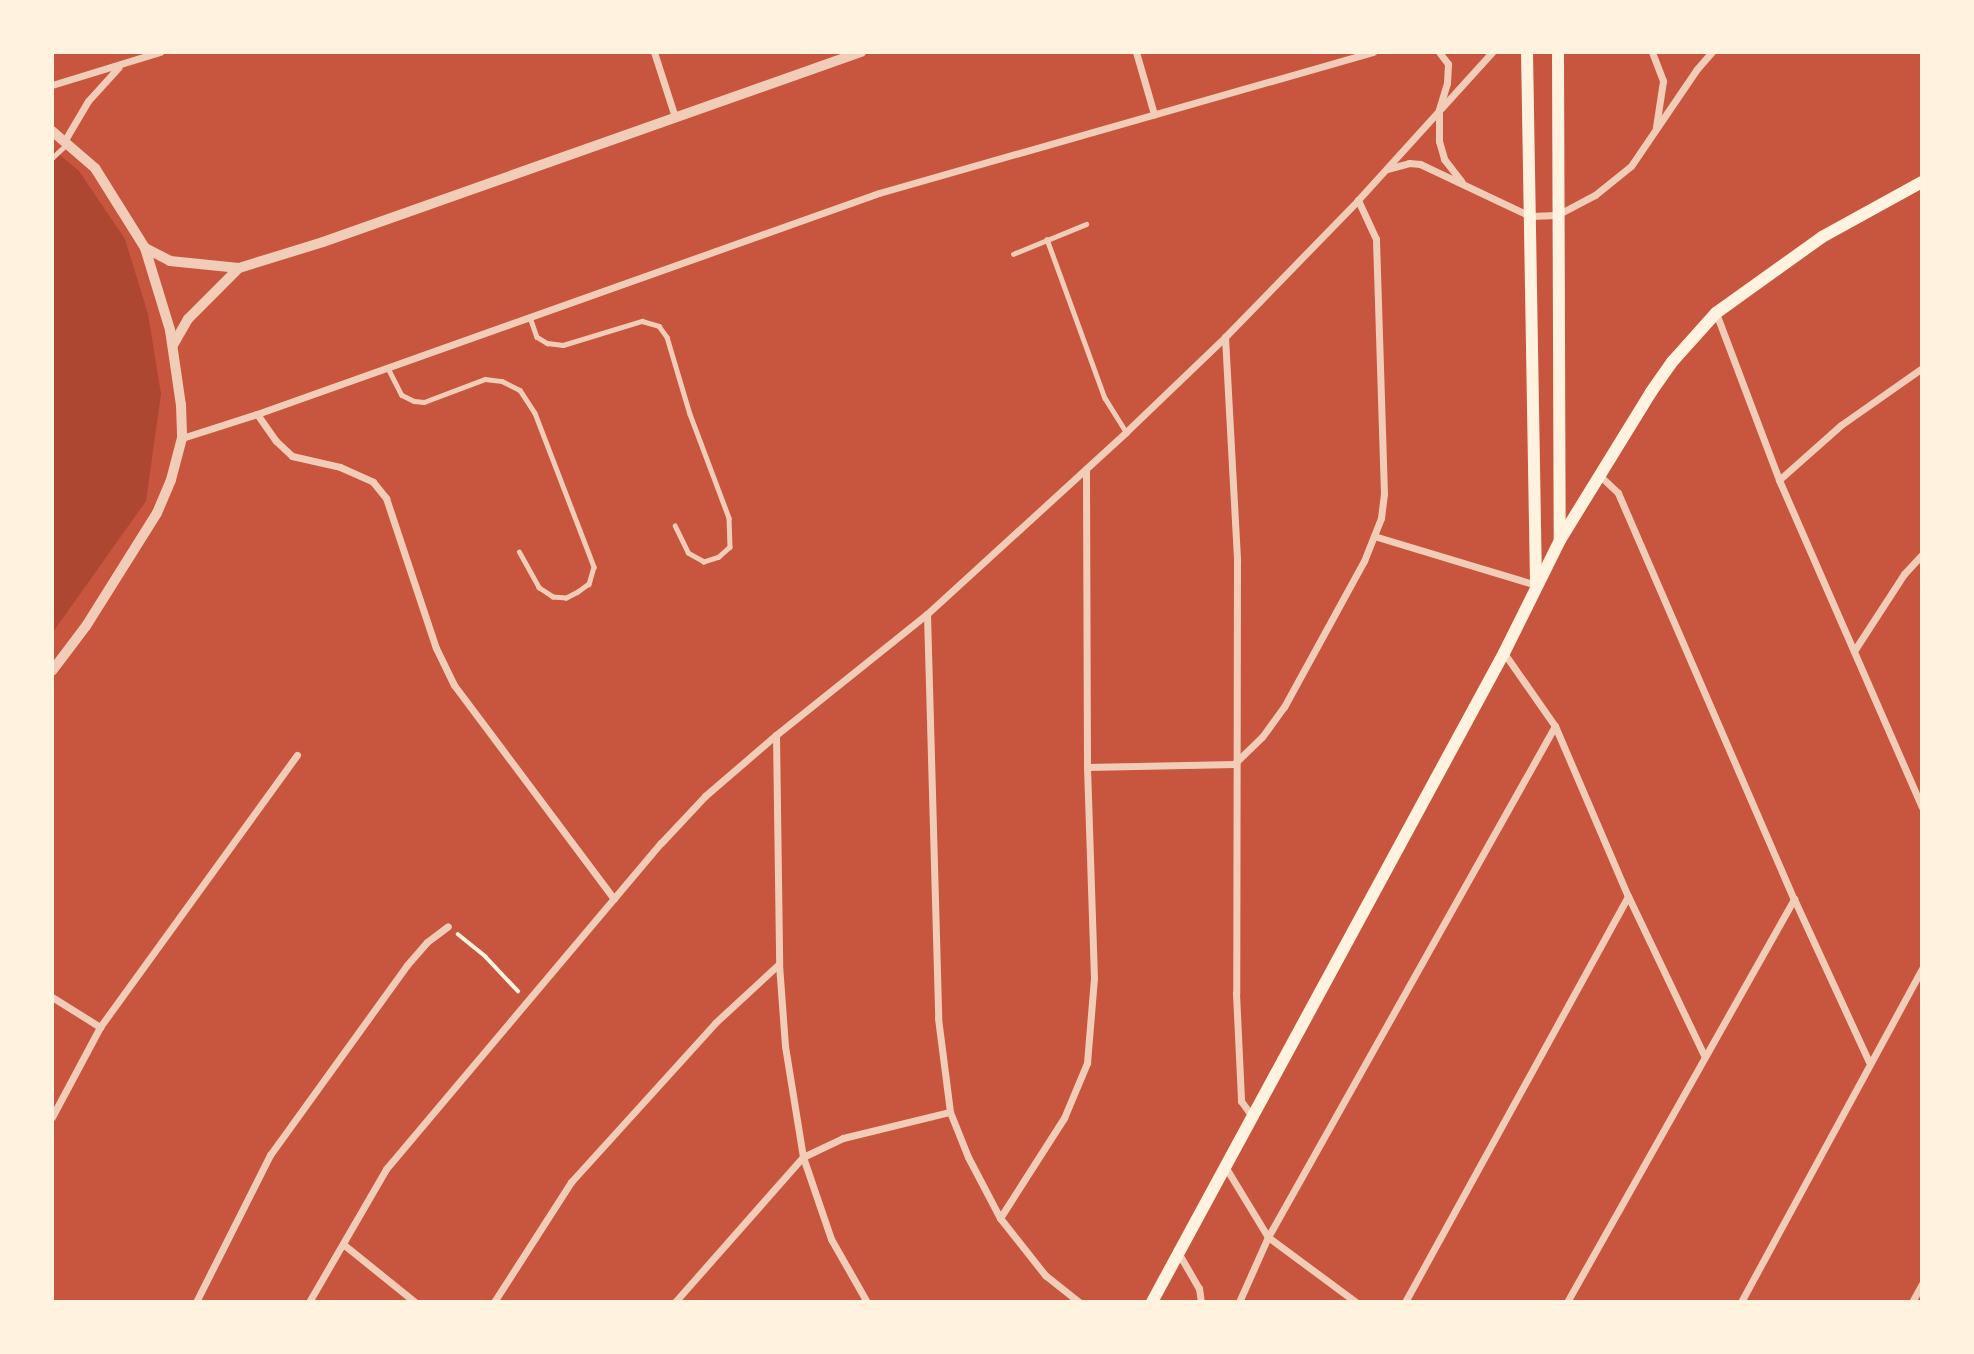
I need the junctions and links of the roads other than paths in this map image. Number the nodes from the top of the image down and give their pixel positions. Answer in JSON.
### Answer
{"nodes":[{"id":1,"x":159,"y":52,"type":"edge"},
{"id":2,"x":654,"y":52,"type":"edge"},
{"id":3,"x":861,"y":52,"type":"edge"},
{"id":4,"x":1136,"y":52,"type":"edge"},
{"id":5,"x":1373,"y":52,"type":"edge"},
{"id":6,"x":1439,"y":52,"type":"edge"},
{"id":7,"x":1492,"y":52,"type":"edge"},
{"id":8,"x":1527,"y":52,"type":"edge"},
{"id":9,"x":1558,"y":52,"type":"edge"},
{"id":10,"x":1652,"y":52,"type":"edge"},
{"id":11,"x":1713,"y":52,"type":"edge"},
{"id":12,"x":118,"y":67,"type":"junction"},
{"id":13,"x":52,"y":85,"type":"edge"},
{"id":14,"x":1439,"y":110,"type":"junction"},
{"id":15,"x":1154,"y":114,"type":"junction"},
{"id":16,"x":675,"y":117,"type":"junction"},
{"id":17,"x":52,"y":131,"type":"edge"},
{"id":18,"x":1656,"y":131,"type":"junction"},
{"id":19,"x":66,"y":142,"type":"junction"},
{"id":20,"x":52,"y":158,"type":"edge"},
{"id":21,"x":1386,"y":169,"type":"junction"},
{"id":22,"x":1461,"y":182,"type":"junction"},
{"id":23,"x":1922,"y":182,"type":"edge"},
{"id":24,"x":1358,"y":200,"type":"junction"},
{"id":25,"x":1557,"y":215,"type":"junction"},
{"id":26,"x":1530,"y":216,"type":"junction"},
{"id":27,"x":1086,"y":224,"type":"dead end"},
{"id":28,"x":1047,"y":239,"type":"junction"},
{"id":29,"x":145,"y":248,"type":"junction"},
{"id":30,"x":1013,"y":254,"type":"dead end"},
{"id":31,"x":239,"y":268,"type":"junction"},
{"id":32,"x":1716,"y":313,"type":"junction"},
{"id":33,"x":530,"y":316,"type":"junction"},
{"id":34,"x":1225,"y":337,"type":"junction"},
{"id":35,"x":173,"y":345,"type":"junction"},
{"id":36,"x":387,"y":368,"type":"junction"},
{"id":37,"x":1922,"y":368,"type":"edge"},
{"id":38,"x":257,"y":414,"type":"junction"},
{"id":39,"x":1126,"y":432,"type":"junction"},
{"id":40,"x":182,"y":438,"type":"junction"},
{"id":41,"x":1086,"y":469,"type":"junction"},
{"id":42,"x":1599,"y":475,"type":"junction"},
{"id":43,"x":1779,"y":480,"type":"junction"},
{"id":44,"x":675,"y":526,"type":"dead end"},
{"id":45,"x":1374,"y":536,"type":"junction"},
{"id":46,"x":1560,"y":540,"type":"junction"},
{"id":47,"x":519,"y":552,"type":"dead end"},
{"id":48,"x":1922,"y":555,"type":"edge"},
{"id":49,"x":1536,"y":585,"type":"junction"},
{"id":50,"x":927,"y":614,"type":"junction"},
{"id":51,"x":1854,"y":651,"type":"junction"},
{"id":52,"x":1504,"y":653,"type":"junction"},
{"id":53,"x":52,"y":671,"type":"edge"},
{"id":54,"x":1555,"y":726,"type":"junction"},
{"id":55,"x":776,"y":735,"type":"junction"},
{"id":56,"x":297,"y":755,"type":"dead end"},
{"id":57,"x":1235,"y":764,"type":"junction"},
{"id":58,"x":1087,"y":767,"type":"junction"},
{"id":59,"x":1922,"y":807,"type":"edge"},
{"id":60,"x":1628,"y":896,"type":"junction"},
{"id":61,"x":614,"y":899,"type":"junction"},
{"id":62,"x":1794,"y":899,"type":"junction"},
{"id":63,"x":448,"y":926,"type":"road end"},
{"id":64,"x":779,"y":964,"type":"junction"},
{"id":65,"x":1922,"y":969,"type":"edge"},
{"id":66,"x":52,"y":997,"type":"edge"},
{"id":67,"x":100,"y":1027,"type":"junction"},
{"id":68,"x":1704,"y":1055,"type":"junction"},
{"id":69,"x":1869,"y":1062,"type":"junction"},
{"id":70,"x":950,"y":1112,"type":"junction"},
{"id":71,"x":1252,"y":1116,"type":"junction"},
{"id":72,"x":52,"y":1117,"type":"edge"},
{"id":73,"x":803,"y":1157,"type":"junction"},
{"id":74,"x":1226,"y":1168,"type":"junction"},
{"id":75,"x":1000,"y":1218,"type":"junction"},
{"id":76,"x":1268,"y":1237,"type":"junction"},
{"id":77,"x":343,"y":1244,"type":"junction"},
{"id":78,"x":1180,"y":1254,"type":"junction"},
{"id":79,"x":1922,"y":1284,"type":"edge"},
{"id":80,"x":196,"y":1301,"type":"edge"},
{"id":81,"x":309,"y":1301,"type":"edge"},
{"id":82,"x":415,"y":1301,"type":"edge"},
{"id":83,"x":494,"y":1301,"type":"edge"},
{"id":84,"x":676,"y":1301,"type":"edge"},
{"id":85,"x":867,"y":1301,"type":"edge"},
{"id":86,"x":1079,"y":1301,"type":"edge"},
{"id":87,"x":1152,"y":1301,"type":"edge"},
{"id":88,"x":1201,"y":1301,"type":"edge"},
{"id":89,"x":1239,"y":1301,"type":"edge"},
{"id":90,"x":1356,"y":1301,"type":"edge"},
{"id":91,"x":1405,"y":1301,"type":"edge"},
{"id":92,"x":1567,"y":1301,"type":"edge"},
{"id":93,"x":1741,"y":1301,"type":"edge"},
{"id":94,"x":1912,"y":1301,"type":"edge"}],
"edges":[{"from":1,"to":12,"type":"street"},
{"from":2,"to":16,"type":"street"},
{"from":3,"to":16,"type":"street"},
{"from":4,"to":15,"type":"street"},
{"from":5,"to":15,"type":"street"},
{"from":6,"to":14,"type":"street"},
{"from":7,"to":14,"type":"street"},
{"from":8,"to":26,"type":"main road"},
{"from":9,"to":25,"type":"main road"},
{"from":10,"to":18,"type":"street"},
{"from":11,"to":18,"type":"street"},
{"from":12,"to":13,"type":"street"},
{"from":12,"to":19,"type":"street"},
{"from":14,"to":21,"type":"street"},
{"from":14,"to":22,"type":"street"},
{"from":15,"to":33,"type":"street"},
{"from":16,"to":31,"type":"street"},
{"from":17,"to":19,"type":"street"},
{"from":18,"to":25,"type":"street"},
{"from":19,"to":20,"type":"lane"},
{"from":19,"to":29,"type":"street"},
{"from":21,"to":22,"type":"street"},
{"from":21,"to":24,"type":"street"},
{"from":22,"to":26,"type":"street"},
{"from":23,"to":32,"type":"main road"},
{"from":24,"to":34,"type":"street"},
{"from":24,"to":45,"type":"street"},
{"from":25,"to":26,"type":"street"},
{"from":25,"to":46,"type":"main road"},
{"from":26,"to":49,"type":"main road"},
{"from":27,"to":28,"type":"lane"},
{"from":28,"to":30,"type":"lane"},
{"from":28,"to":39,"type":"lane"},
{"from":29,"to":31,"type":"street"},
{"from":29,"to":35,"type":"street"},
{"from":31,"to":35,"type":"street"},
{"from":32,"to":42,"type":"main road"},
{"from":32,"to":43,"type":"street"},
{"from":33,"to":36,"type":"street"},
{"from":33,"to":44,"type":"lane"},
{"from":34,"to":39,"type":"street"},
{"from":34,"to":57,"type":"street"},
{"from":35,"to":40,"type":"street"},
{"from":36,"to":38,"type":"street"},
{"from":36,"to":47,"type":"lane"},
{"from":37,"to":43,"type":"street"},
{"from":38,"to":40,"type":"street"},
{"from":38,"to":61,"type":"street"},
{"from":39,"to":41,"type":"street"},
{"from":40,"to":53,"type":"street"},
{"from":41,"to":50,"type":"street"},
{"from":41,"to":58,"type":"street"},
{"from":42,"to":46,"type":"main road"},
{"from":42,"to":62,"type":"street"},
{"from":43,"to":51,"type":"street"},
{"from":45,"to":49,"type":"street"},
{"from":45,"to":57,"type":"street"},
{"from":46,"to":49,"type":"main road"},
{"from":48,"to":51,"type":"street"},
{"from":49,"to":52,"type":"main road"},
{"from":50,"to":55,"type":"street"},
{"from":50,"to":70,"type":"street"},
{"from":51,"to":59,"type":"street"},
{"from":52,"to":54,"type":"street"},
{"from":52,"to":71,"type":"main road"},
{"from":54,"to":60,"type":"street"},
{"from":54,"to":76,"type":"street"},
{"from":55,"to":61,"type":"street"},
{"from":55,"to":64,"type":"street"},
{"from":56,"to":67,"type":"street"},
{"from":57,"to":58,"type":"street"},
{"from":57,"to":71,"type":"street"},
{"from":58,"to":75,"type":"street"},
{"from":60,"to":68,"type":"street"},
{"from":60,"to":91,"type":"street"},
{"from":61,"to":77,"type":"street"},
{"from":62,"to":68,"type":"street"},
{"from":62,"to":69,"type":"street"},
{"from":63,"to":80,"type":"street"},
{"from":64,"to":73,"type":"street"},
{"from":64,"to":83,"type":"street"},
{"from":65,"to":69,"type":"street"},
{"from":66,"to":67,"type":"street"},
{"from":67,"to":72,"type":"street"},
{"from":68,"to":92,"type":"street"},
{"from":69,"to":93,"type":"street"},
{"from":70,"to":73,"type":"street"},
{"from":70,"to":75,"type":"street"},
{"from":71,"to":74,"type":"main road"},
{"from":73,"to":84,"type":"street"},
{"from":73,"to":85,"type":"street"},
{"from":74,"to":76,"type":"street"},
{"from":74,"to":78,"type":"main road"},
{"from":75,"to":86,"type":"street"},
{"from":76,"to":89,"type":"street"},
{"from":76,"to":90,"type":"street"},
{"from":77,"to":81,"type":"street"},
{"from":77,"to":82,"type":"street"},
{"from":78,"to":87,"type":"main road"},
{"from":78,"to":88,"type":"street"},
{"from":79,"to":94,"type":"street"}]}
